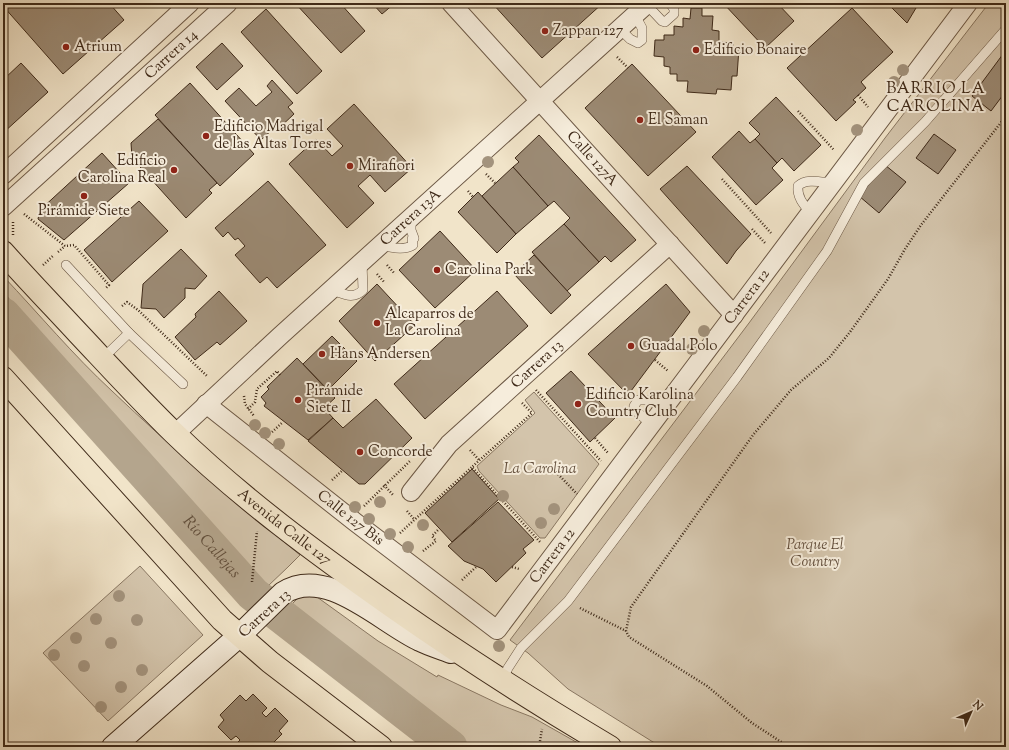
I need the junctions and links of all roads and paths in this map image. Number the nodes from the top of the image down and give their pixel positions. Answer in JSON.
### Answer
{"nodes":[{"id":1,"x":190,"y":3,"type":"edge"},
{"id":2,"x":228,"y":3,"type":"edge"},
{"id":3,"x":451,"y":3,"type":"edge"},
{"id":4,"x":670,"y":3,"type":"edge"},
{"id":5,"x":968,"y":3,"type":"edge"},
{"id":6,"x":643,"y":7,"type":"edge"},
{"id":7,"x":1006,"y":29,"type":"edge"},
{"id":8,"x":98,"y":87,"type":"junction"},
{"id":9,"x":540,"y":101,"type":"junction"},
{"id":10,"x":115,"y":105,"type":"junction"},
{"id":11,"x":798,"y":111,"type":"dead end"},
{"id":12,"x":1006,"y":116,"type":"edge"},
{"id":13,"x":847,"y":162,"type":"junction"},
{"id":14,"x":3,"y":175,"type":"edge"},
{"id":15,"x":722,"y":179,"type":"dead end"},
{"id":16,"x":832,"y":183,"type":"junction"},
{"id":17,"x":21,"y":211,"type":"dead end"},
{"id":18,"x":10,"y":212,"type":"edge"},
{"id":19,"x":810,"y":212,"type":"junction"},
{"id":20,"x":8,"y":244,"type":"edge"},
{"id":21,"x":670,"y":244,"type":"junction"},
{"id":22,"x":784,"y":248,"type":"junction"},
{"id":23,"x":66,"y":265,"type":"dead end"},
{"id":24,"x":40,"y":267,"type":"dead end"},
{"id":25,"x":44,"y":271,"type":"dead end"},
{"id":26,"x":101,"y":292,"type":"dead end"},
{"id":27,"x":118,"y":310,"type":"dead end"},
{"id":28,"x":734,"y":315,"type":"junction"},
{"id":29,"x":129,"y":333,"type":"junction"},
{"id":30,"x":102,"y":359,"type":"junction"},
{"id":31,"x":211,"y":374,"type":"dead end"},
{"id":32,"x":280,"y":375,"type":"dead end"},
{"id":33,"x":208,"y":377,"type":"junction"},
{"id":34,"x":3,"y":378,"type":"edge"},
{"id":35,"x":204,"y":382,"type":"dead end"},
{"id":36,"x":183,"y":384,"type":"dead end"},
{"id":37,"x":532,"y":386,"type":"dead end"},
{"id":38,"x":535,"y":390,"type":"junction"},
{"id":39,"x":244,"y":392,"type":"dead end"},
{"id":40,"x":530,"y":394,"type":"dead end"},
{"id":41,"x":526,"y":398,"type":"dead end"},
{"id":42,"x":206,"y":404,"type":"junction"},
{"id":43,"x":665,"y":406,"type":"junction"},
{"id":44,"x":248,"y":409,"type":"junction"},
{"id":45,"x":258,"y":420,"type":"dead end"},
{"id":46,"x":651,"y":424,"type":"junction"},
{"id":47,"x":268,"y":427,"type":"dead end"},
{"id":48,"x":175,"y":434,"type":"junction"},
{"id":49,"x":279,"y":435,"type":"dead end"},
{"id":50,"x":613,"y":449,"type":"dead end"},
{"id":51,"x":415,"y":456,"type":"dead end"},
{"id":52,"x":472,"y":467,"type":"junction"},
{"id":53,"x":556,"y":472,"type":"dead end"},
{"id":54,"x":327,"y":475,"type":"dead end"},
{"id":55,"x":334,"y":482,"type":"dead end"},
{"id":56,"x":574,"y":491,"type":"dead end"},
{"id":57,"x":411,"y":492,"type":"dead end"},
{"id":58,"x":358,"y":501,"type":"dead end"},
{"id":59,"x":364,"y":506,"type":"junction"},
{"id":60,"x":370,"y":511,"type":"dead end"},
{"id":61,"x":265,"y":512,"type":"junction"},
{"id":62,"x":439,"y":529,"type":"dead end"},
{"id":63,"x":397,"y":535,"type":"dead end"},
{"id":64,"x":543,"y":545,"type":"dead end"},
{"id":65,"x":423,"y":574,"type":"junction"},
{"id":66,"x":252,"y":582,"type":"dead end"},
{"id":67,"x":568,"y":601,"type":"junction"},
{"id":68,"x":497,"y":630,"type":"joint"},
{"id":69,"x":626,"y":631,"type":"junction"},
{"id":70,"x":243,"y":632,"type":"junction"},
{"id":71,"x":464,"y":656,"type":"junction"},
{"id":72,"x":502,"y":681,"type":"junction"},
{"id":73,"x":113,"y":747,"type":"edge"},
{"id":74,"x":381,"y":747,"type":"edge"},
{"id":75,"x":610,"y":747,"type":"edge"},
{"id":76,"x":789,"y":747,"type":"edge"}],
"edges":[{"from":1,"to":8,"type":"street","name":"Carrera 14"},
{"from":2,"to":10,"type":"street","name":"Carrera 14"},
{"from":3,"to":9,"type":"street","name":"Calle 127A"},
{"from":4,"to":6,"type":"lane"},
{"from":5,"to":13,"type":"street","name":"Carrera 12"},
{"from":6,"to":9,"type":"street","name":"Carrera 13A"},
{"from":7,"to":67,"type":"lane"},
{"from":8,"to":10,"type":"street"},
{"from":8,"to":14,"type":"street","name":"Carrera 14"},
{"from":9,"to":21,"type":"street","name":"Calle 127A"},
{"from":9,"to":42,"type":"street","name":"Carrera 13A"},
{"from":10,"to":18,"type":"street","name":"Carrera 14"},
{"from":11,"to":13,"type":"path"},
{"from":12,"to":69,"type":"path"},
{"from":13,"to":16,"type":"street","name":"Carrera 12"},
{"from":15,"to":22,"type":"path"},
{"from":16,"to":19,"type":"street","name":"Carrera 12"},
{"from":16,"to":19,"type":"lane"},
{"from":17,"to":26,"type":"path"},
{"from":18,"to":20,"type":"path"},
{"from":19,"to":22,"type":"street","name":"Carrera 12"},
{"from":20,"to":30,"type":"main road","name":"Avenida Calle 127"},
{"from":21,"to":28,"type":"street","name":"Calle 127A"},
{"from":21,"to":57,"type":"street","name":"Carrera 13"},
{"from":22,"to":28,"type":"street","name":"Carrera 12"},
{"from":23,"to":29,"type":"lane"},
{"from":24,"to":25,"type":"path"},
{"from":27,"to":33,"type":"path"},
{"from":28,"to":43,"type":"street","name":"Carrera 12"},
{"from":29,"to":30,"type":"lane"},
{"from":29,"to":36,"type":"lane"},
{"from":30,"to":48,"type":"main road","name":"Avenida Calle 127"},
{"from":31,"to":33,"type":"path"},
{"from":32,"to":44,"type":"path"},
{"from":33,"to":35,"type":"path"},
{"from":34,"to":70,"type":"main road"},
{"from":37,"to":38,"type":"path"},
{"from":38,"to":40,"type":"path"},
{"from":38,"to":50,"type":"path"},
{"from":39,"to":44,"type":"path"},
{"from":41,"to":52,"type":"path"},
{"from":42,"to":48,"type":"street","name":"Carrera 13A"},
{"from":42,"to":65,"type":"street","name":"Calle 127 Bis"},
{"from":43,"to":46,"type":"street","name":"Carrera 12"},
{"from":43,"to":46,"type":"lane"},
{"from":44,"to":45,"type":"path"},
{"from":46,"to":68,"type":"street","name":"Carrera 12"},
{"from":47,"to":49,"type":"path"},
{"from":48,"to":61,"type":"main road","name":"Avenida Calle 127"},
{"from":51,"to":59,"type":"path"},
{"from":52,"to":63,"type":"path"},
{"from":52,"to":64,"type":"path"},
{"from":53,"to":56,"type":"path"},
{"from":54,"to":55,"type":"path"},
{"from":58,"to":59,"type":"path"},
{"from":59,"to":60,"type":"path"},
{"from":61,"to":66,"type":"path"},
{"from":61,"to":71,"type":"main road","name":"Avenida Calle 127"},
{"from":62,"to":65,"type":"path"},
{"from":65,"to":68,"type":"street","name":"Calle 127 Bis"},
{"from":67,"to":69,"type":"path"},
{"from":67,"to":72,"type":"lane"},
{"from":69,"to":76,"type":"path"},
{"from":70,"to":71,"type":"street","name":"Carrera 13"},
{"from":70,"to":73,"type":"street","name":"Carrera 13"},
{"from":70,"to":74,"type":"main road"},
{"from":71,"to":72,"type":"main road","name":"Avenida Calle 127"},
{"from":72,"to":75,"type":"main road","name":"Avenida Calle 127"}]}
